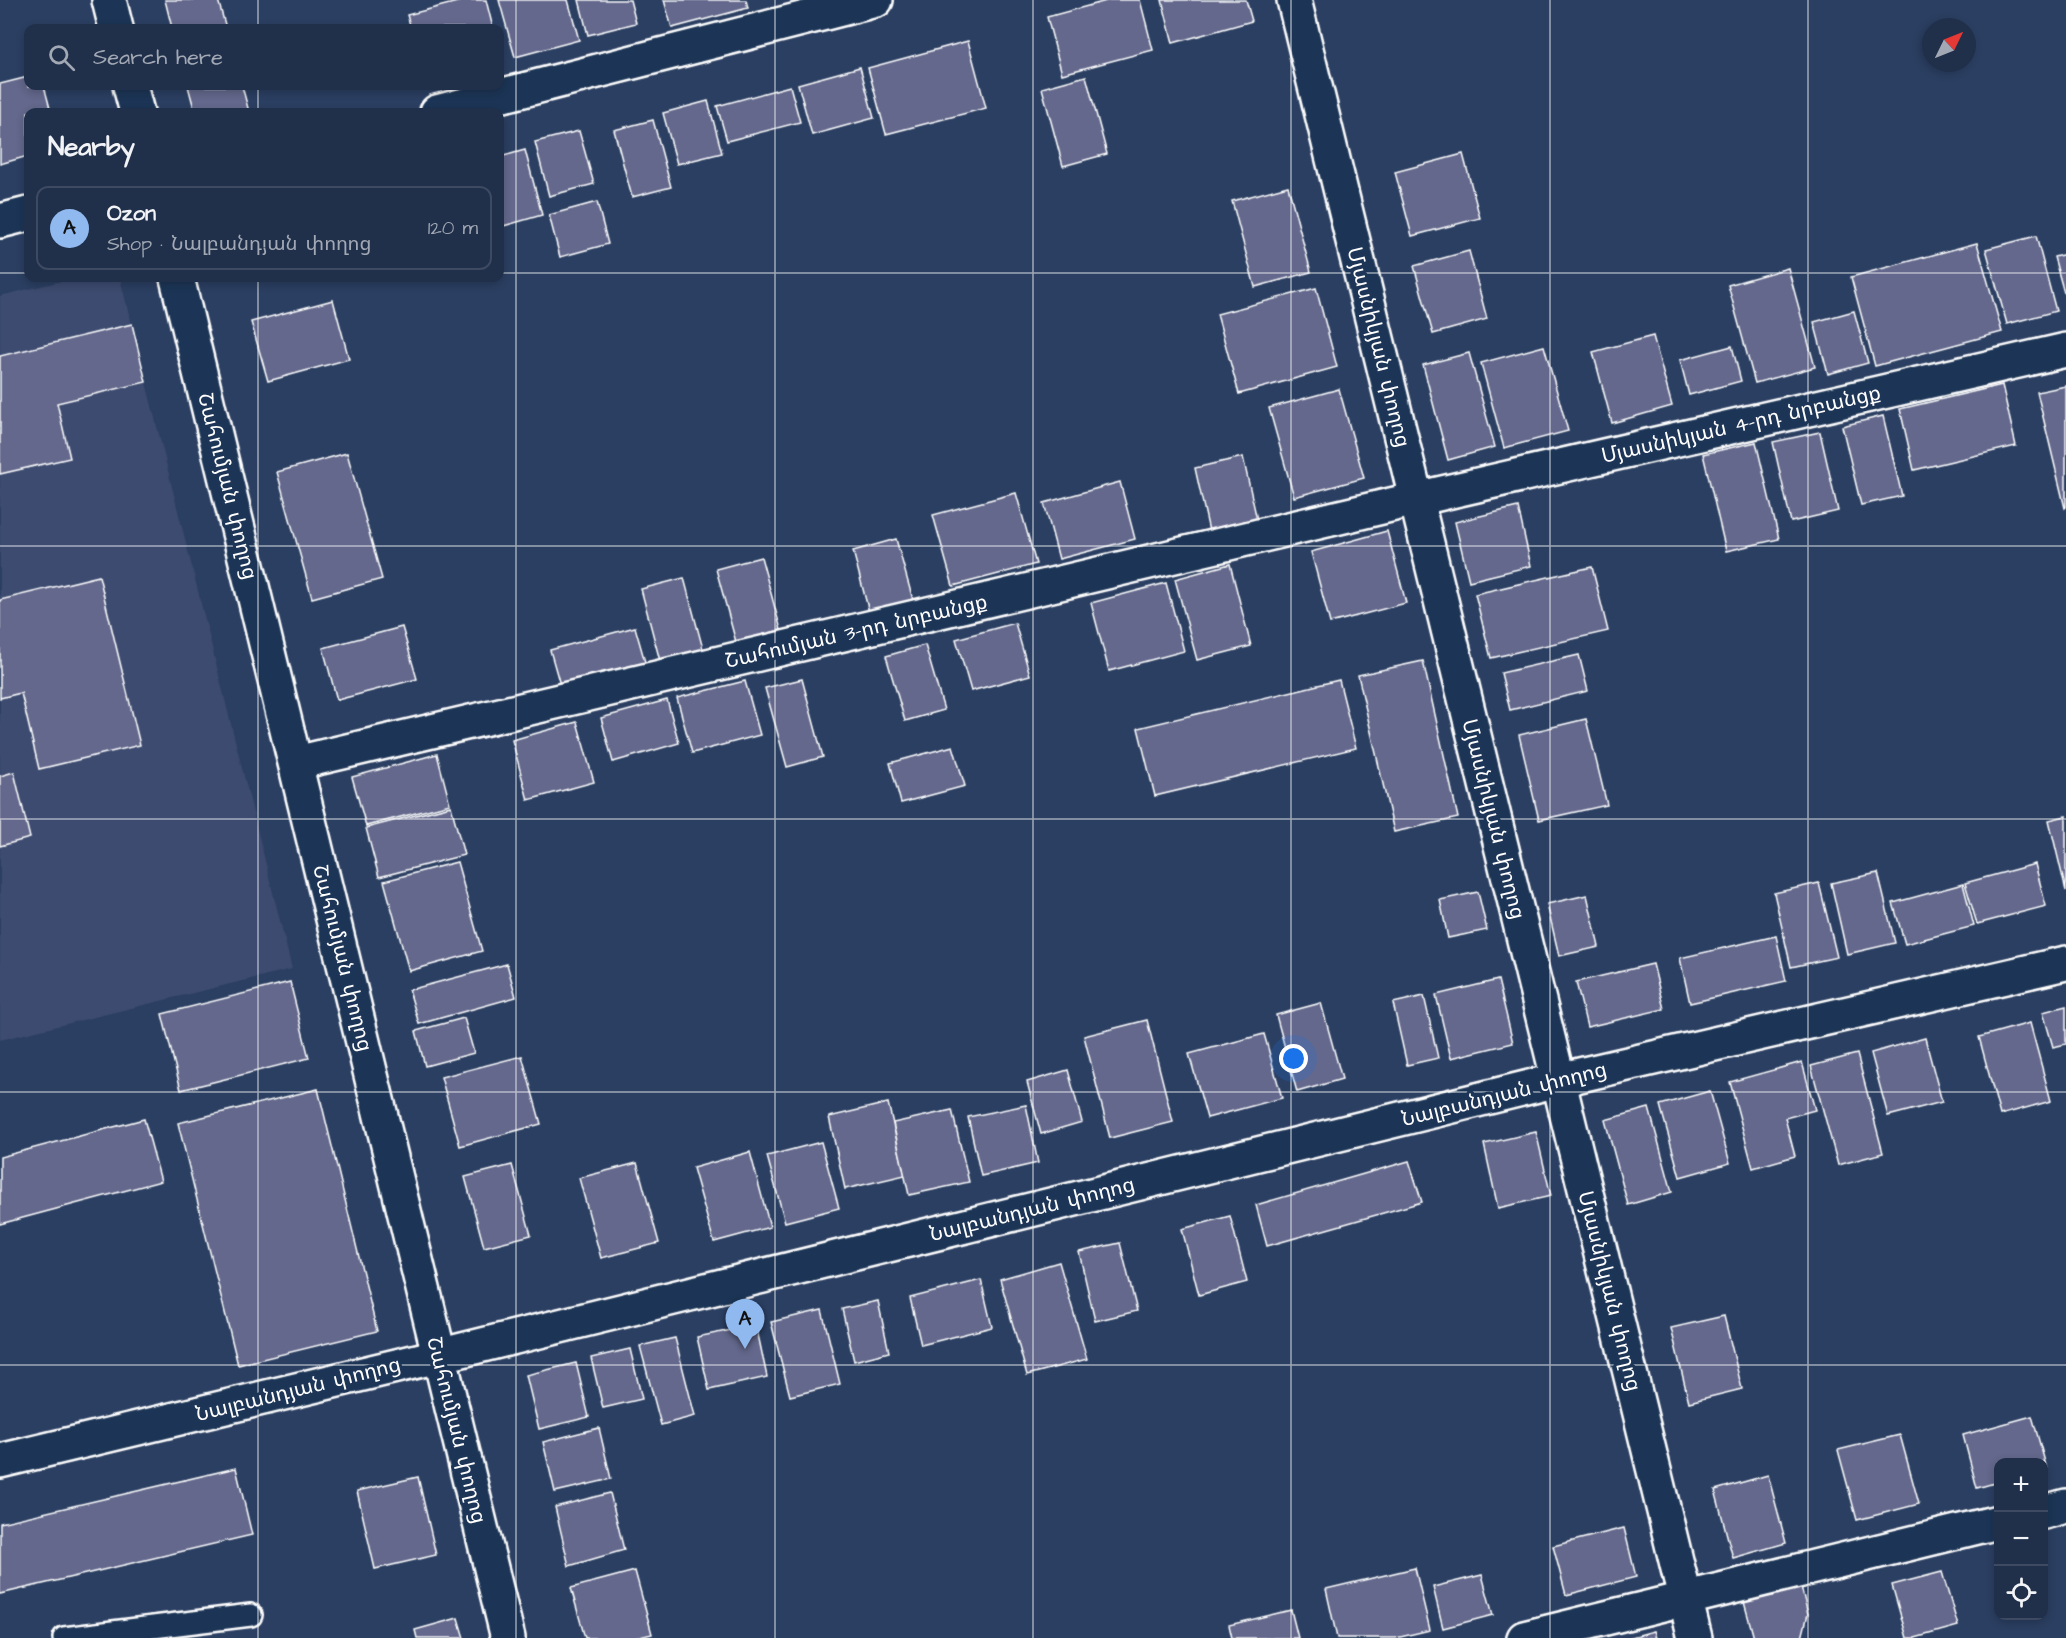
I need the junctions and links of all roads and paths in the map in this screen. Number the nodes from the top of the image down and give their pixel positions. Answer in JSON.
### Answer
{"nodes":[{"id":1,"x":109,"y":0,"type":"edge"},
{"id":2,"x":876,"y":0,"type":"edge"},
{"id":3,"x":1294,"y":0,"type":"edge"},
{"id":4,"x":115,"y":24,"type":"edge"},
{"id":5,"x":131,"y":90,"type":"edge"},
{"id":6,"x":136,"y":108,"type":"edge"},
{"id":7,"x":453,"y":108,"type":"edge"},
{"id":8,"x":24,"y":215,"type":"edge"},
{"id":9,"x":0,"y":221,"type":"edge"},
{"id":10,"x":178,"y":282,"type":"edge"},
{"id":11,"x":2066,"y":350,"type":"edge"},
{"id":12,"x":1416,"y":499,"type":"junction"},
{"id":13,"x":296,"y":763,"type":"junction"},
{"id":14,"x":2066,"y":963,"type":"edge"},
{"id":15,"x":1558,"y":1080,"type":"junction"},
{"id":16,"x":438,"y":1356,"type":"junction"},
{"id":17,"x":0,"y":1461,"type":"edge"},
{"id":18,"x":2066,"y":1506,"type":"edge"},
{"id":19,"x":2048,"y":1511,"type":"edge"},
{"id":20,"x":1994,"y":1523,"type":"edge"},
{"id":21,"x":1685,"y":1598,"type":"junction"},
{"id":22,"x":251,"y":1615,"type":"dead end"},
{"id":23,"x":64,"y":1638,"type":"edge"},
{"id":24,"x":508,"y":1638,"type":"edge"},
{"id":25,"x":1524,"y":1638,"type":"edge"},
{"id":26,"x":1695,"y":1638,"type":"edge"}],
"edges":[{"from":1,"to":4,"type":"street"},
{"from":2,"to":7,"type":"street"},
{"from":3,"to":12,"type":"street","name":"Մյասնիկյան փողոց"},
{"from":5,"to":6,"type":"street"},
{"from":8,"to":9,"type":"street"},
{"from":10,"to":13,"type":"street","name":"Շահումյան փողոց"},
{"from":11,"to":12,"type":"street","name":"Մյասնիկյան 4-րդ նրբանցք"},
{"from":12,"to":13,"type":"street","name":"Շահումյան 3-րդ նրբանցք"},
{"from":12,"to":15,"type":"street","name":"Մյասնիկյան փողոց"},
{"from":13,"to":16,"type":"street","name":"Շահումյան փողոց"},
{"from":14,"to":15,"type":"street","name":"Նալբանդյան փողոց"},
{"from":15,"to":16,"type":"street","name":"Նալբանդյան փողոց"},
{"from":15,"to":21,"type":"street","name":"Մյասնիկյան փողոց"},
{"from":16,"to":17,"type":"street","name":"Նալբանդյան փողոց"},
{"from":16,"to":24,"type":"street","name":"Շահումյան փողոց"},
{"from":18,"to":19,"type":"street"},
{"from":20,"to":21,"type":"street"},
{"from":21,"to":25,"type":"street"},
{"from":21,"to":26,"type":"street","name":"Մյասնիկյան փողոց"},
{"from":22,"to":23,"type":"lane"}]}
